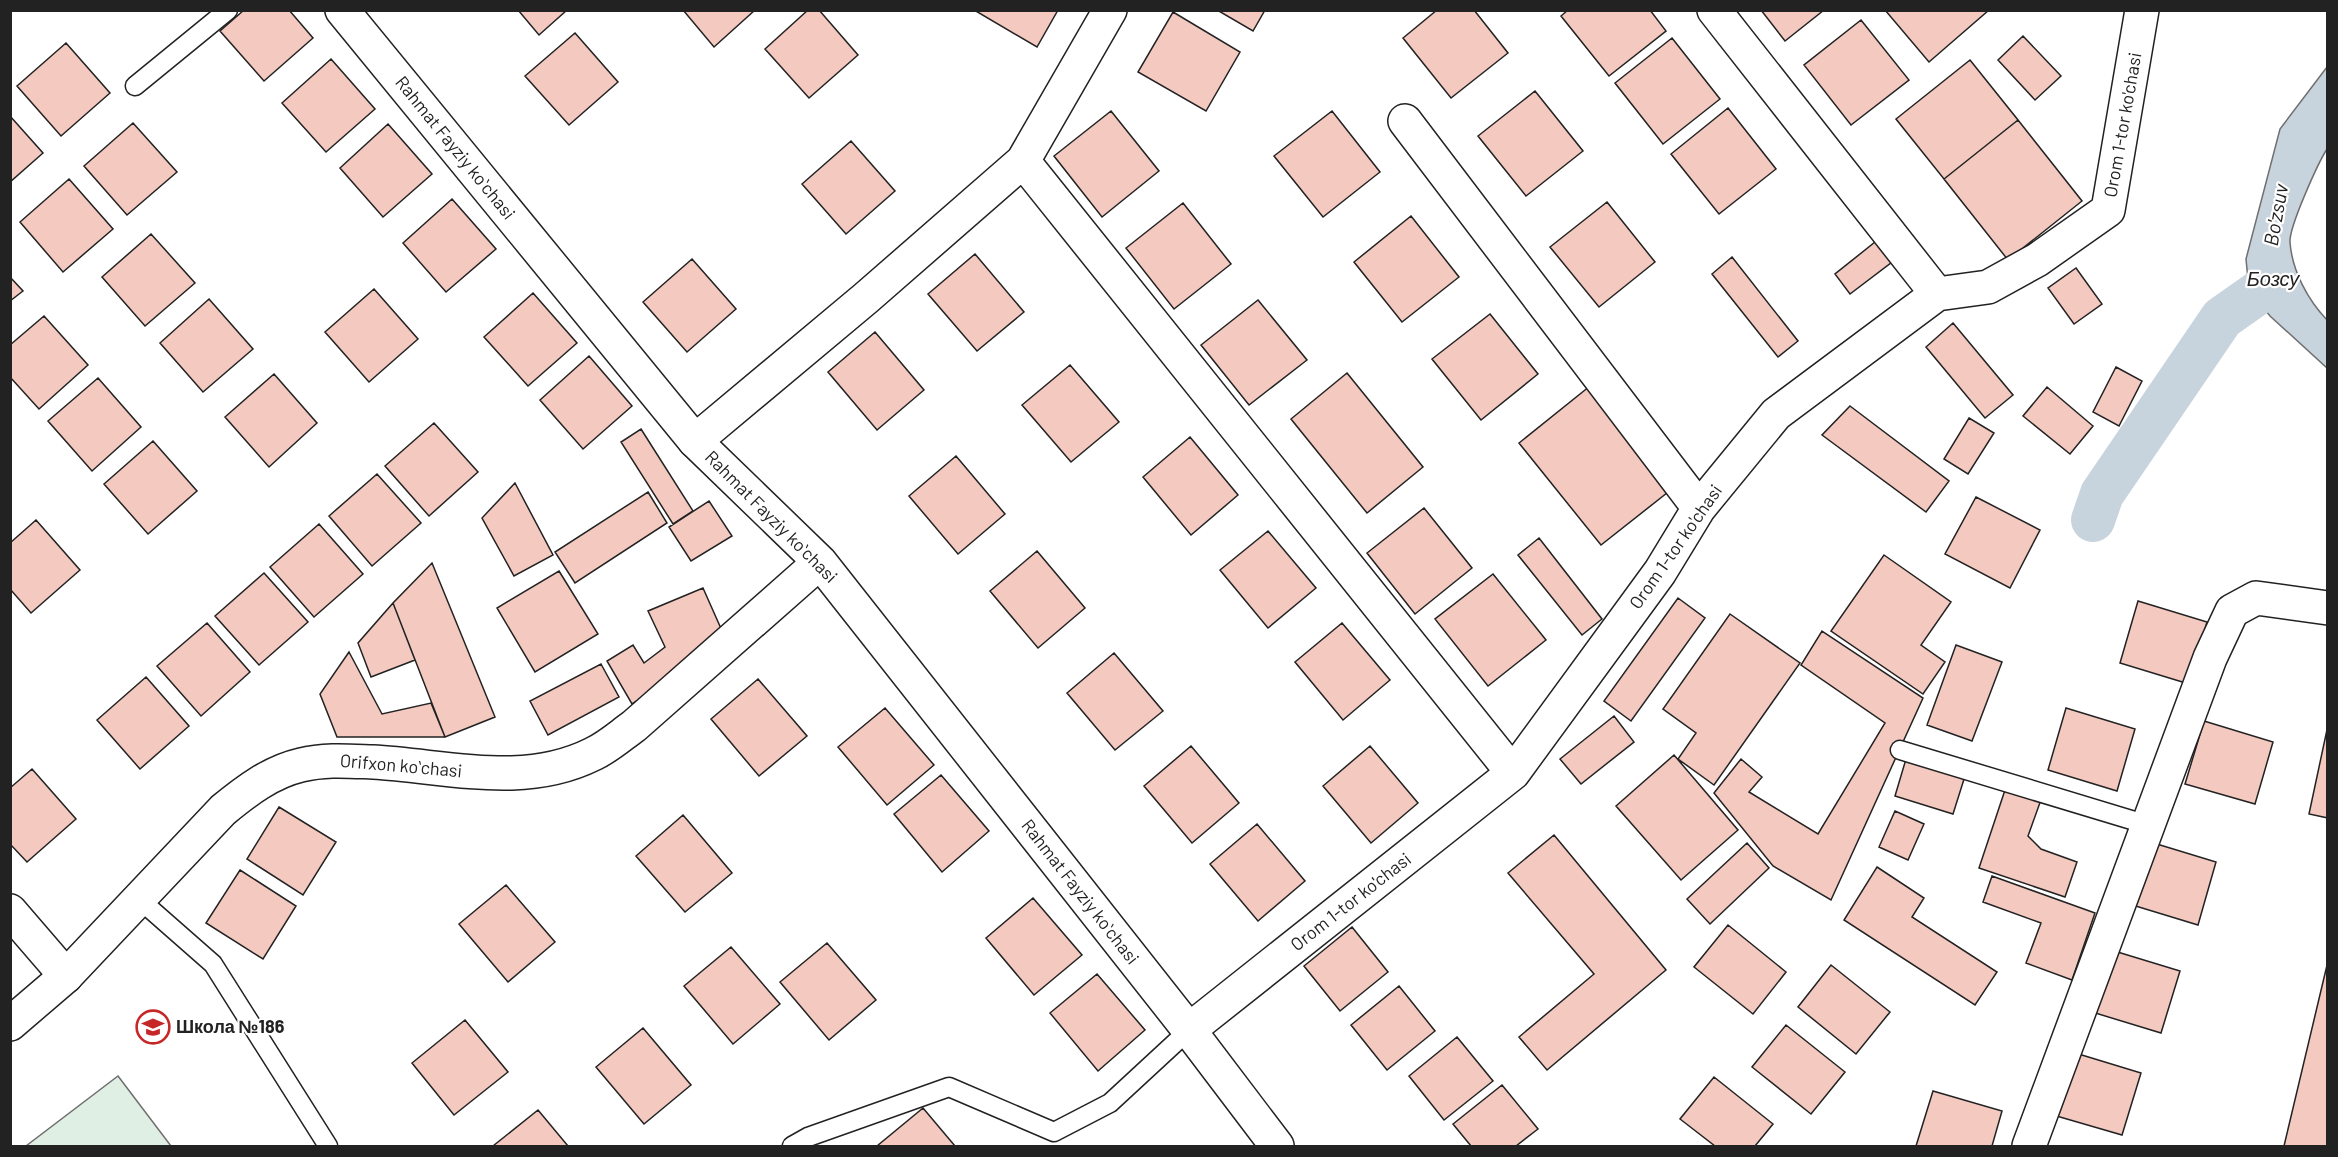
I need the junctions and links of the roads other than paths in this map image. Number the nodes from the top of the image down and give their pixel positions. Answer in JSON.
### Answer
{"nodes":[{"id":1,"x":228,"y":10,"type":"edge"},
{"id":2,"x":1110,"y":10,"type":"edge"},
{"id":3,"x":1714,"y":10,"type":"edge"},
{"id":4,"x":2142,"y":10,"type":"edge"},
{"id":5,"x":343,"y":11,"type":"edge"},
{"id":6,"x":135,"y":86,"type":"dead end"},
{"id":7,"x":1405,"y":121,"type":"dead end"},
{"id":8,"x":1023,"y":161,"type":"junction"},
{"id":9,"x":1937,"y":294,"type":"junction"},
{"id":10,"x":695,"y":441,"type":"junction"},
{"id":11,"x":1699,"y":508,"type":"junction"},
{"id":12,"x":820,"y":562,"type":"junction"},
{"id":13,"x":2328,"y":608,"type":"edge"},
{"id":14,"x":1900,"y":750,"type":"dead end"},
{"id":15,"x":1513,"y":773,"type":"junction"},
{"id":16,"x":2148,"y":825,"type":"junction"},
{"id":17,"x":138,"y":899,"type":"junction"},
{"id":18,"x":10,"y":911,"type":"edge"},
{"id":19,"x":66,"y":976,"type":"junction"},
{"id":20,"x":10,"y":1024,"type":"edge"},
{"id":21,"x":1189,"y":1030,"type":"junction"},
{"id":22,"x":328,"y":1146,"type":"edge"},
{"id":23,"x":792,"y":1146,"type":"edge"},
{"id":24,"x":1277,"y":1146,"type":"edge"},
{"id":25,"x":2029,"y":1146,"type":"edge"}],
"edges":[{"from":1,"to":6,"type":"lane"},
{"from":2,"to":8,"type":"street"},
{"from":3,"to":9,"type":"street"},
{"from":4,"to":9,"type":"street","name":"Orom 1-tor ko'chasi"},
{"from":5,"to":10,"type":"street","name":"Rahmat Fayziy koʻchasi"},
{"from":7,"to":11,"type":"street"},
{"from":8,"to":10,"type":"street"},
{"from":8,"to":15,"type":"street"},
{"from":9,"to":11,"type":"street","name":"Orom 1-tor ko'chasi"},
{"from":10,"to":12,"type":"street","name":"Rahmat Fayziy koʻchasi"},
{"from":11,"to":15,"type":"street","name":"Orom 1-tor ko'chasi"},
{"from":12,"to":17,"type":"street","name":"Orifxon koʻchasi"},
{"from":12,"to":21,"type":"street","name":"Rahmat Fayziy koʻchasi"},
{"from":13,"to":16,"type":"street"},
{"from":14,"to":16,"type":"lane"},
{"from":15,"to":21,"type":"street","name":"Orom 1-tor ko'chasi"},
{"from":16,"to":25,"type":"street"},
{"from":17,"to":19,"type":"street","name":"Orifxon koʻchasi"},
{"from":17,"to":22,"type":"lane"},
{"from":18,"to":19,"type":"street"},
{"from":19,"to":20,"type":"street","name":"Orifxon koʻchasi"},
{"from":21,"to":23,"type":"lane"},
{"from":21,"to":24,"type":"street","name":"Rahmat Fayziy koʻchasi"}]}
